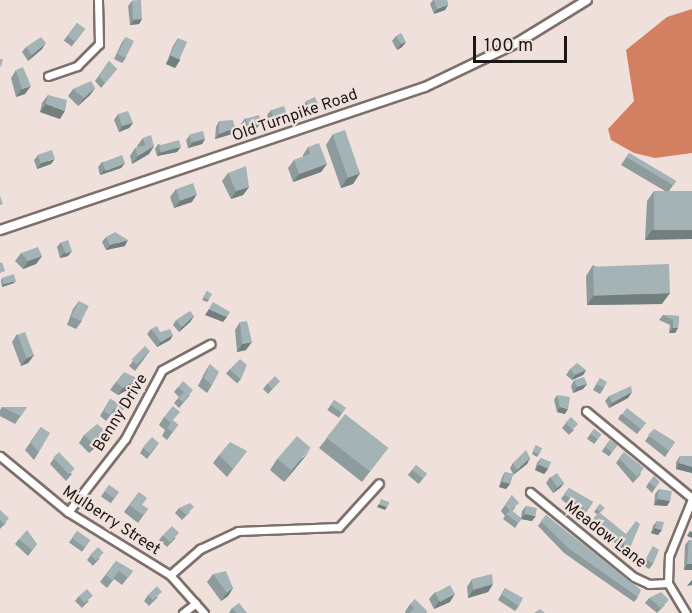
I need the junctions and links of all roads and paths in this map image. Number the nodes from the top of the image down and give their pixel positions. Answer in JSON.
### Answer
{"nodes":[{"id":1,"x":98,"y":0,"type":"edge"},
{"id":2,"x":587,"y":0,"type":"edge"},
{"id":3,"x":48,"y":76,"type":"dead end"},
{"id":4,"x":0,"y":230,"type":"edge"},
{"id":5,"x":210,"y":344,"type":"dead end"},
{"id":6,"x":586,"y":411,"type":"dead end"},
{"id":7,"x":0,"y":456,"type":"edge"},
{"id":8,"x":379,"y":483,"type":"dead end"},
{"id":9,"x":530,"y":492,"type":"dead end"},
{"id":10,"x":692,"y":499,"type":"edge"},
{"id":11,"x":68,"y":512,"type":"junction"},
{"id":12,"x":170,"y":575,"type":"junction"},
{"id":13,"x":669,"y":583,"type":"junction"},
{"id":14,"x":195,"y":603,"type":"junction"},
{"id":15,"x":183,"y":613,"type":"edge"},
{"id":16,"x":204,"y":613,"type":"edge"},
{"id":17,"x":686,"y":613,"type":"edge"}],
"edges":[{"from":1,"to":3,"type":"street"},
{"from":2,"to":4,"type":"main road","name":"Old Turnpike Road"},
{"from":5,"to":11,"type":"street","name":"Benny Drive"},
{"from":6,"to":10,"type":"street"},
{"from":7,"to":11,"type":"street","name":"Mulberry Street"},
{"from":8,"to":12,"type":"street"},
{"from":9,"to":13,"type":"street","name":"Meadow Lane"},
{"from":10,"to":13,"type":"street"},
{"from":11,"to":12,"type":"street","name":"Mulberry Street"},
{"from":12,"to":14,"type":"street","name":"Mulberry Street"},
{"from":13,"to":17,"type":"street"},
{"from":14,"to":15,"type":"street"},
{"from":14,"to":16,"type":"street","name":"Mulberry Street"}]}
